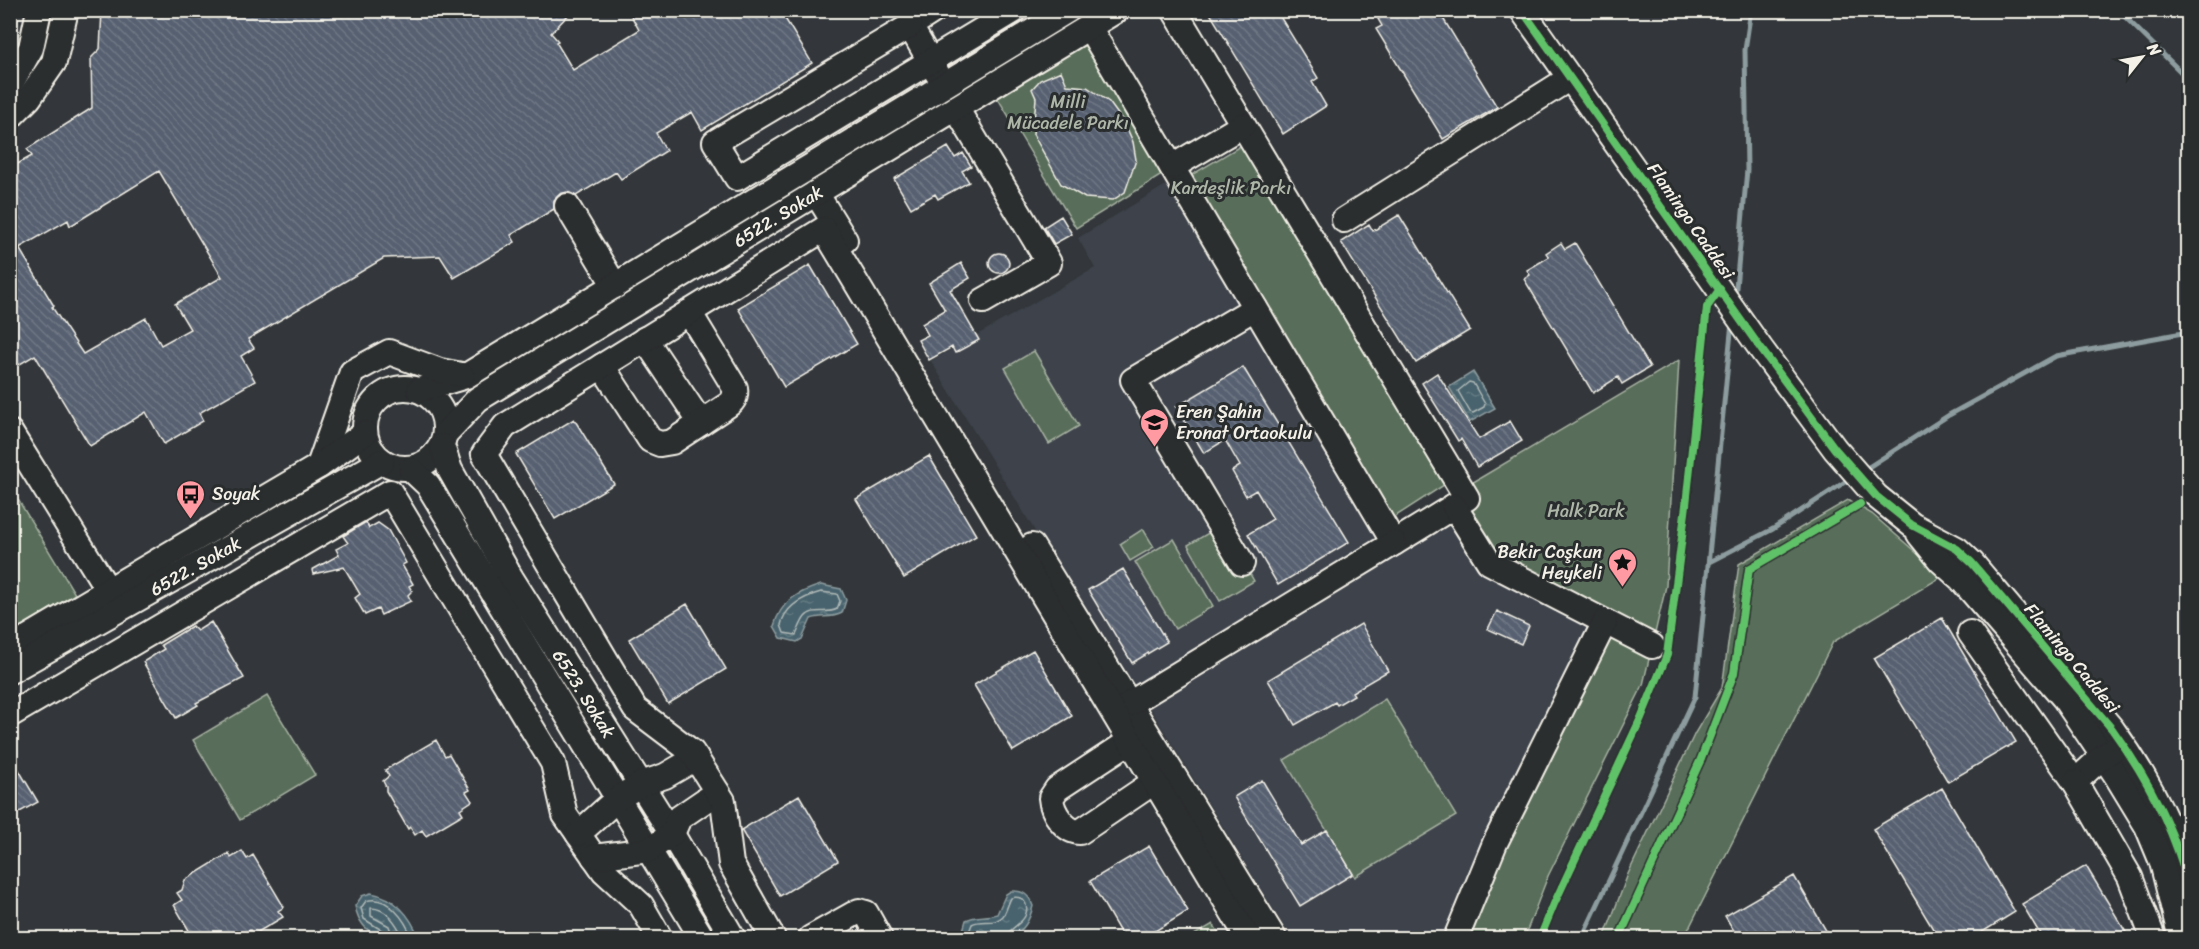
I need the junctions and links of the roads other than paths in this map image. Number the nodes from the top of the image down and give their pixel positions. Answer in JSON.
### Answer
{"nodes":[{"id":1,"x":39,"y":10,"type":"edge"},
{"id":2,"x":66,"y":10,"type":"edge"},
{"id":3,"x":935,"y":10,"type":"edge"},
{"id":4,"x":1015,"y":10,"type":"edge"},
{"id":5,"x":1068,"y":10,"type":"edge"},
{"id":6,"x":1117,"y":10,"type":"edge"},
{"id":7,"x":1174,"y":10,"type":"edge"},
{"id":8,"x":1522,"y":10,"type":"edge"},
{"id":9,"x":910,"y":26,"type":"junction"},
{"id":10,"x":1089,"y":27,"type":"junction"},
{"id":11,"x":930,"y":61,"type":"junction"},
{"id":12,"x":1570,"y":78,"type":"junction"},
{"id":13,"x":10,"y":84,"type":"edge"},
{"id":14,"x":945,"y":86,"type":"junction"},
{"id":15,"x":956,"y":108,"type":"junction"},
{"id":16,"x":10,"y":117,"type":"edge"},
{"id":17,"x":1243,"y":125,"type":"junction"},
{"id":18,"x":1172,"y":167,"type":"junction"},
{"id":19,"x":816,"y":193,"type":"junction"},
{"id":20,"x":567,"y":206,"type":"dead end"},
{"id":21,"x":1344,"y":220,"type":"dead end"},
{"id":22,"x":615,"y":286,"type":"junction"},
{"id":23,"x":983,"y":301,"type":"dead end"},
{"id":24,"x":1255,"y":308,"type":"junction"},
{"id":25,"x":689,"y":312,"type":"junction"},
{"id":26,"x":645,"y":339,"type":"junction"},
{"id":27,"x":602,"y":366,"type":"junction"},
{"id":28,"x":466,"y":376,"type":"junction"},
{"id":29,"x":419,"y":390,"type":"junction"},
{"id":30,"x":701,"y":423,"type":"junction"},
{"id":31,"x":10,"y":432,"type":"edge"},
{"id":32,"x":365,"y":433,"type":"junction"},
{"id":33,"x":444,"y":440,"type":"junction"},
{"id":34,"x":382,"y":462,"type":"junction"},
{"id":35,"x":319,"y":466,"type":"junction"},
{"id":36,"x":411,"y":469,"type":"junction"},
{"id":37,"x":1454,"y":506,"type":"junction"},
{"id":38,"x":1394,"y":543,"type":"junction"},
{"id":39,"x":1242,"y":563,"type":"dead end"},
{"id":40,"x":108,"y":590,"type":"junction"},
{"id":41,"x":1605,"y":622,"type":"junction"},
{"id":42,"x":1970,"y":633,"type":"dead end"},
{"id":43,"x":1652,"y":646,"type":"dead end"},
{"id":44,"x":10,"y":648,"type":"edge"},
{"id":45,"x":10,"y":671,"type":"edge"},
{"id":46,"x":1129,"y":704,"type":"junction"},
{"id":47,"x":10,"y":715,"type":"edge"},
{"id":48,"x":1130,"y":741,"type":"junction"},
{"id":49,"x":2113,"y":750,"type":"junction"},
{"id":50,"x":696,"y":758,"type":"junction"},
{"id":51,"x":1154,"y":782,"type":"junction"},
{"id":52,"x":2075,"y":782,"type":"junction"},
{"id":53,"x":641,"y":783,"type":"junction"},
{"id":54,"x":717,"y":792,"type":"junction"},
{"id":55,"x":617,"y":799,"type":"junction"},
{"id":56,"x":578,"y":834,"type":"junction"},
{"id":57,"x":672,"y":834,"type":"junction"},
{"id":58,"x":649,"y":850,"type":"junction"},
{"id":59,"x":594,"y":857,"type":"junction"},
{"id":60,"x":2182,"y":889,"type":"edge"},
{"id":61,"x":660,"y":939,"type":"edge"},
{"id":62,"x":702,"y":939,"type":"edge"},
{"id":63,"x":733,"y":939,"type":"edge"},
{"id":64,"x":773,"y":939,"type":"edge"},
{"id":65,"x":811,"y":939,"type":"edge"},
{"id":66,"x":880,"y":939,"type":"edge"},
{"id":67,"x":1248,"y":939,"type":"edge"},
{"id":68,"x":1274,"y":939,"type":"edge"},
{"id":69,"x":1456,"y":939,"type":"edge"},
{"id":70,"x":2153,"y":939,"type":"edge"},
{"id":71,"x":2181,"y":939,"type":"edge"}],
"edges":[{"from":1,"to":13,"type":"street"},
{"from":2,"to":16,"type":"street"},
{"from":3,"to":9,"type":"street"},
{"from":4,"to":11,"type":"street"},
{"from":5,"to":14,"type":"street","name":"6522. Sokak"},
{"from":6,"to":10,"type":"street","name":"6522. Sokak"},
{"from":7,"to":17,"type":"street"},
{"from":8,"to":12,"type":"street","name":"Flamingo Caddesi"},
{"from":9,"to":11,"type":"street"},
{"from":9,"to":11,"type":"street"},
{"from":10,"to":15,"type":"street","name":"6522. Sokak"},
{"from":10,"to":18,"type":"street"},
{"from":11,"to":14,"type":"street"},
{"from":12,"to":21,"type":"street"},
{"from":12,"to":49,"type":"street","name":"Flamingo Caddesi"},
{"from":14,"to":22,"type":"street","name":"6522. Sokak"},
{"from":15,"to":19,"type":"street","name":"6522. Sokak"},
{"from":15,"to":23,"type":"street"},
{"from":17,"to":18,"type":"street"},
{"from":17,"to":37,"type":"street"},
{"from":18,"to":24,"type":"street"},
{"from":19,"to":33,"type":"street","name":"6522. Sokak"},
{"from":19,"to":46,"type":"street"},
{"from":20,"to":22,"type":"street"},
{"from":22,"to":28,"type":"street","name":"6522. Sokak"},
{"from":24,"to":38,"type":"street"},
{"from":24,"to":39,"type":"street"},
{"from":25,"to":26,"type":"street"},
{"from":25,"to":30,"type":"street"},
{"from":25,"to":48,"type":"street"},
{"from":26,"to":27,"type":"street"},
{"from":26,"to":30,"type":"street"},
{"from":27,"to":30,"type":"street"},
{"from":27,"to":50,"type":"street"},
{"from":28,"to":29,"type":"street","name":"6522. Sokak"},
{"from":28,"to":35,"type":"street"},
{"from":29,"to":32,"type":"street"},
{"from":29,"to":33,"type":"street"},
{"from":31,"to":40,"type":"street"},
{"from":32,"to":34,"type":"street"},
{"from":32,"to":35,"type":"street","name":"6522. Sokak"},
{"from":33,"to":36,"type":"street"},
{"from":33,"to":53,"type":"street","name":"6523. Sokak"},
{"from":34,"to":36,"type":"street"},
{"from":34,"to":45,"type":"street","name":"6522. Sokak"},
{"from":35,"to":40,"type":"street","name":"6522. Sokak"},
{"from":36,"to":55,"type":"street","name":"6523. Sokak"},
{"from":37,"to":38,"type":"street"},
{"from":37,"to":41,"type":"street"},
{"from":38,"to":46,"type":"street"},
{"from":40,"to":44,"type":"street","name":"6522. Sokak"},
{"from":41,"to":43,"type":"street"},
{"from":41,"to":69,"type":"street"},
{"from":42,"to":52,"type":"street"},
{"from":46,"to":68,"type":"street"},
{"from":47,"to":56,"type":"street"},
{"from":48,"to":51,"type":"street"},
{"from":48,"to":51,"type":"street"},
{"from":49,"to":52,"type":"street"},
{"from":49,"to":60,"type":"street","name":"Flamingo Caddesi"},
{"from":50,"to":53,"type":"street"},
{"from":50,"to":54,"type":"street"},
{"from":51,"to":67,"type":"street"},
{"from":52,"to":70,"type":"street"},
{"from":53,"to":55,"type":"street"},
{"from":53,"to":57,"type":"street","name":"6523. Sokak"},
{"from":54,"to":57,"type":"street"},
{"from":54,"to":64,"type":"street"},
{"from":55,"to":56,"type":"street"},
{"from":55,"to":58,"type":"street","name":"6523. Sokak"},
{"from":56,"to":59,"type":"street"},
{"from":57,"to":58,"type":"street"},
{"from":57,"to":63,"type":"street","name":"6523. Sokak"},
{"from":58,"to":59,"type":"street"},
{"from":58,"to":62,"type":"street","name":"6523. Sokak"},
{"from":59,"to":61,"type":"street"},
{"from":60,"to":71,"type":"street","name":"Flamingo Caddesi"},
{"from":65,"to":66,"type":"street"}]}
